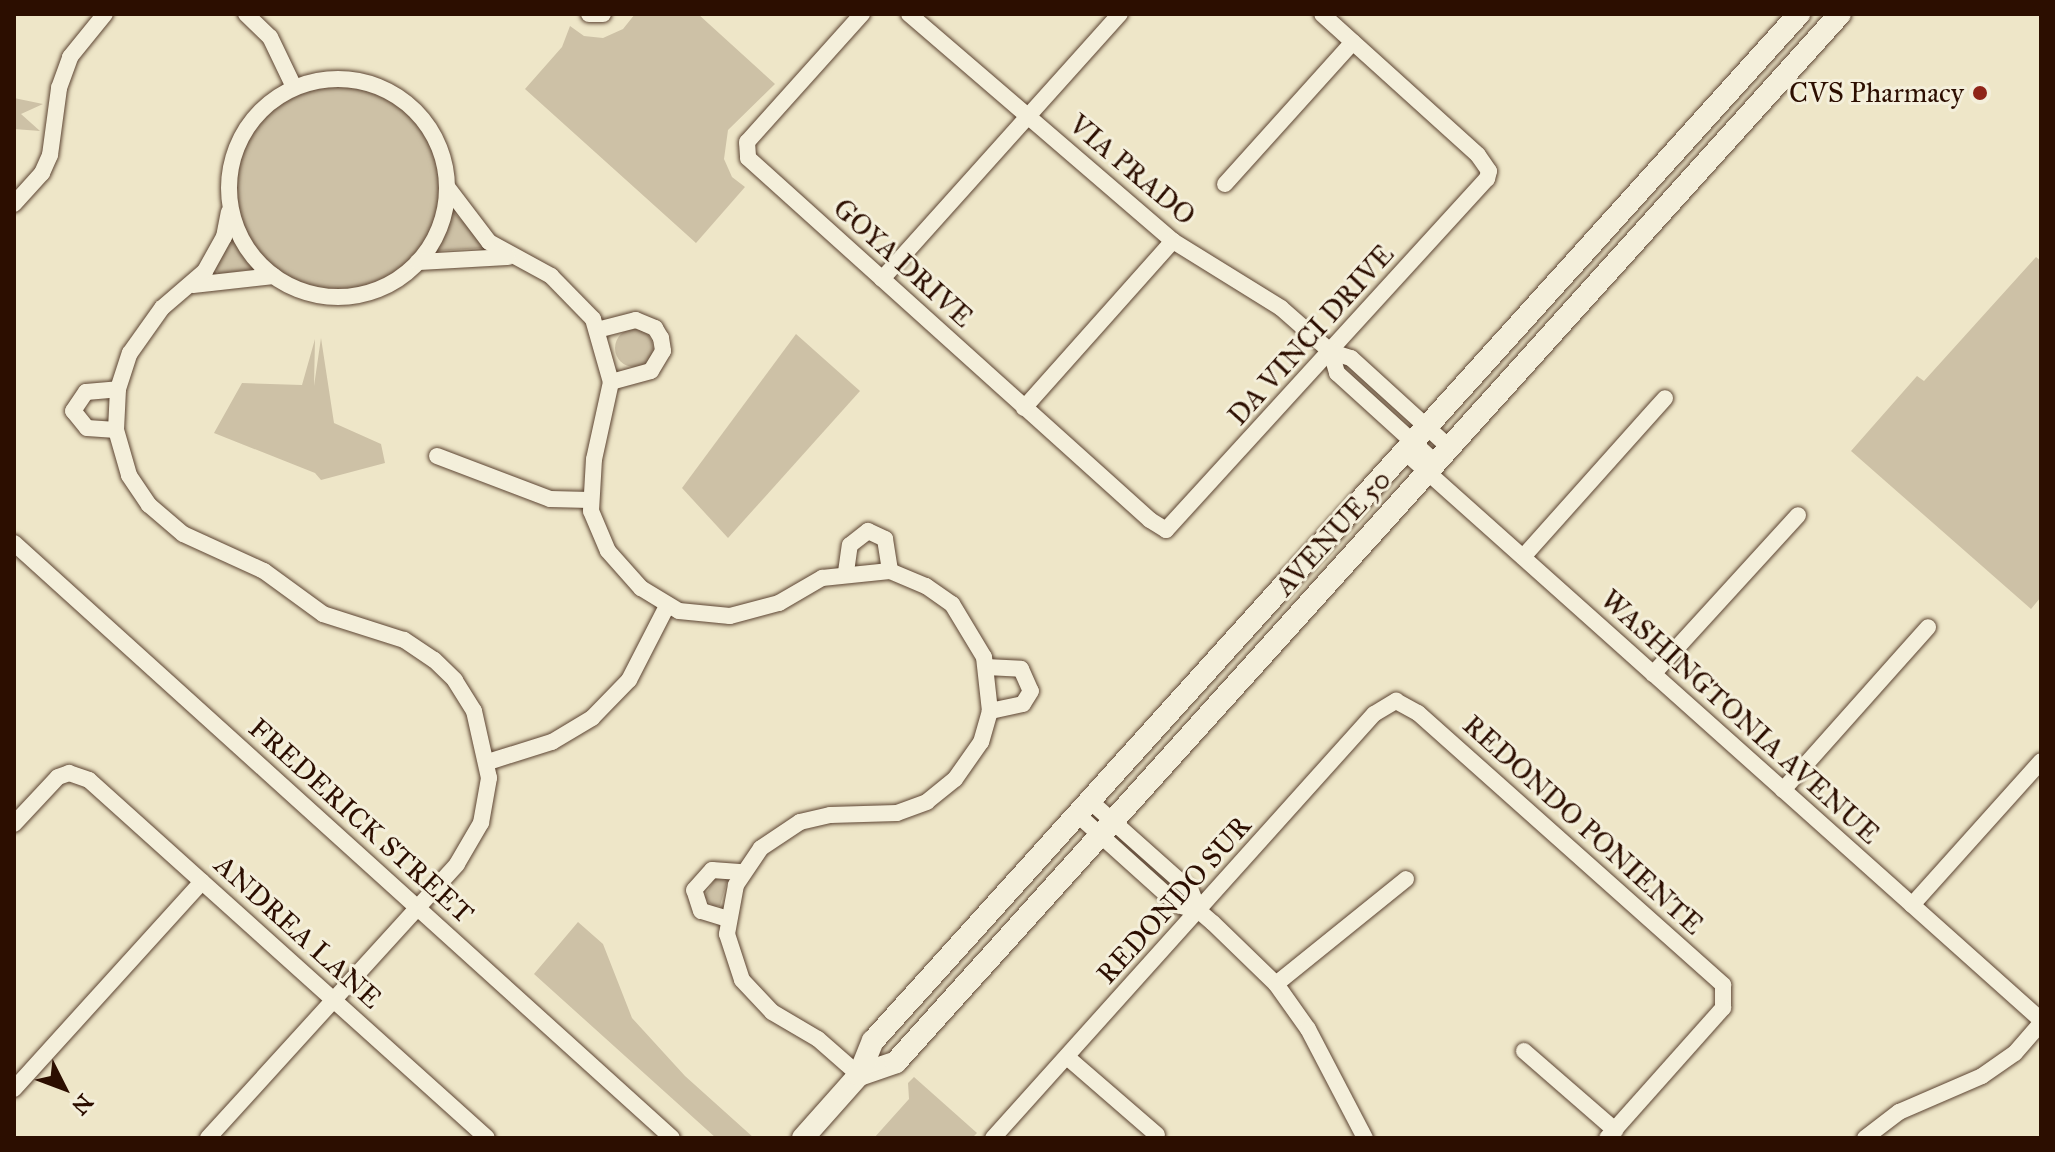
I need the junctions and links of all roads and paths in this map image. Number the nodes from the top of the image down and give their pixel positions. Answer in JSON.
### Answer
{"nodes":[{"id":1,"x":105,"y":14,"type":"edge"},
{"id":2,"x":246,"y":14,"type":"edge"},
{"id":3,"x":862,"y":14,"type":"edge"},
{"id":4,"x":909,"y":14,"type":"edge"},
{"id":5,"x":1120,"y":14,"type":"edge"},
{"id":6,"x":1322,"y":14,"type":"edge"},
{"id":7,"x":1799,"y":14,"type":"edge"},
{"id":8,"x":1815,"y":14,"type":"edge"},
{"id":9,"x":1840,"y":14,"type":"edge"},
{"id":10,"x":1353,"y":42,"type":"junction"},
{"id":11,"x":293,"y":85,"type":"junction"},
{"id":12,"x":1767,"y":95,"type":"junction"},
{"id":13,"x":1028,"y":117,"type":"junction"},
{"id":14,"x":1225,"y":184,"type":"dead end"},
{"id":15,"x":448,"y":188,"type":"junction"},
{"id":16,"x":14,"y":204,"type":"edge"},
{"id":17,"x":229,"y":212,"type":"junction"},
{"id":18,"x":1613,"y":221,"type":"junction"},
{"id":19,"x":1173,"y":241,"type":"junction"},
{"id":20,"x":511,"y":257,"type":"junction"},
{"id":21,"x":418,"y":262,"type":"junction"},
{"id":22,"x":273,"y":276,"type":"junction"},
{"id":23,"x":882,"y":279,"type":"junction"},
{"id":24,"x":193,"y":285,"type":"junction"},
{"id":25,"x":597,"y":330,"type":"junction"},
{"id":26,"x":1331,"y":352,"type":"junction"},
{"id":27,"x":611,"y":382,"type":"junction"},
{"id":28,"x":118,"y":389,"type":"junction"},
{"id":29,"x":1665,"y":398,"type":"dead end"},
{"id":30,"x":1024,"y":408,"type":"junction"},
{"id":31,"x":116,"y":430,"type":"junction"},
{"id":32,"x":1416,"y":441,"type":"junction"},
{"id":33,"x":437,"y":456,"type":"dead end"},
{"id":34,"x":1438,"y":461,"type":"junction"},
{"id":35,"x":590,"y":500,"type":"junction"},
{"id":36,"x":1798,"y":515,"type":"dead end"},
{"id":37,"x":1166,"y":530,"type":"joint"},
{"id":38,"x":14,"y":543,"type":"edge"},
{"id":39,"x":1523,"y":557,"type":"junction"},
{"id":40,"x":890,"y":571,"type":"junction"},
{"id":41,"x":846,"y":572,"type":"junction"},
{"id":42,"x":667,"y":606,"type":"junction"},
{"id":43,"x":1928,"y":627,"type":"dead end"},
{"id":44,"x":986,"y":667,"type":"junction"},
{"id":45,"x":1653,"y":674,"type":"junction"},
{"id":46,"x":1396,"y":701,"type":"joint"},
{"id":47,"x":990,"y":711,"type":"junction"},
{"id":48,"x":2041,"y":761,"type":"edge"},
{"id":49,"x":488,"y":762,"type":"junction"},
{"id":50,"x":1783,"y":790,"type":"junction"},
{"id":51,"x":1084,"y":808,"type":"junction"},
{"id":52,"x":14,"y":824,"type":"edge"},
{"id":53,"x":1106,"y":828,"type":"junction"},
{"id":54,"x":743,"y":872,"type":"junction"},
{"id":55,"x":1406,"y":879,"type":"dead end"},
{"id":56,"x":202,"y":882,"type":"junction"},
{"id":57,"x":1912,"y":905,"type":"junction"},
{"id":58,"x":418,"y":908,"type":"junction"},
{"id":59,"x":1199,"y":911,"type":"junction"},
{"id":60,"x":728,"y":919,"type":"junction"},
{"id":61,"x":1276,"y":984,"type":"junction"},
{"id":62,"x":335,"y":999,"type":"junction"},
{"id":63,"x":2041,"y":1022,"type":"edge"},
{"id":64,"x":1524,"y":1051,"type":"dead end"},
{"id":65,"x":1067,"y":1057,"type":"junction"},
{"id":66,"x":859,"y":1075,"type":"junction"},
{"id":67,"x":14,"y":1089,"type":"edge"},
{"id":68,"x":1611,"y":1134,"type":"edge"},
{"id":69,"x":217,"y":1135,"type":"edge"},
{"id":70,"x":1157,"y":1135,"type":"dead end"},
{"id":71,"x":487,"y":1138,"type":"edge"},
{"id":72,"x":672,"y":1138,"type":"edge"},
{"id":73,"x":803,"y":1138,"type":"edge"},
{"id":74,"x":993,"y":1138,"type":"edge"},
{"id":75,"x":1365,"y":1138,"type":"edge"},
{"id":76,"x":1865,"y":1138,"type":"edge"}],
"edges":[{"from":1,"to":16,"type":"street"},
{"from":2,"to":11,"type":"street"},
{"from":3,"to":23,"type":"street","name":"GOYA DRIVE"},
{"from":4,"to":13,"type":"street","name":"VIA PRADO"},
{"from":5,"to":13,"type":"street"},
{"from":6,"to":10,"type":"street"},
{"from":7,"to":18,"type":"main road","name":"AVENUE 50"},
{"from":8,"to":12,"type":"main road"},
{"from":9,"to":12,"type":"main road","name":"AVENUE 50"},
{"from":10,"to":14,"type":"street"},
{"from":10,"to":26,"type":"street","name":"DA VINCI DRIVE"},
{"from":11,"to":15,"type":"street"},
{"from":11,"to":17,"type":"street"},
{"from":12,"to":18,"type":"main road"},
{"from":12,"to":34,"type":"main road","name":"AVENUE 50"},
{"from":13,"to":19,"type":"street","name":"VIA PRADO"},
{"from":13,"to":23,"type":"street"},
{"from":15,"to":20,"type":"street"},
{"from":15,"to":21,"type":"street"},
{"from":17,"to":22,"type":"street"},
{"from":17,"to":24,"type":"street"},
{"from":18,"to":32,"type":"main road","name":"AVENUE 50"},
{"from":19,"to":26,"type":"street","name":"VIA PRADO"},
{"from":19,"to":30,"type":"street"},
{"from":20,"to":21,"type":"street"},
{"from":20,"to":25,"type":"street"},
{"from":21,"to":22,"type":"street"},
{"from":22,"to":24,"type":"street"},
{"from":23,"to":30,"type":"street","name":"GOYA DRIVE"},
{"from":24,"to":28,"type":"street"},
{"from":25,"to":27,"type":"street"},
{"from":25,"to":27,"type":"street"},
{"from":26,"to":32,"type":"street","name":"VIA PRADO"},
{"from":26,"to":37,"type":"street","name":"DA VINCI DRIVE"},
{"from":27,"to":35,"type":"street"},
{"from":28,"to":31,"type":"street"},
{"from":28,"to":31,"type":"street"},
{"from":29,"to":39,"type":"street"},
{"from":30,"to":37,"type":"street","name":"GOYA DRIVE"},
{"from":31,"to":49,"type":"street"},
{"from":32,"to":34,"type":"street","name":"WASHINGTONIA AVENUE"},
{"from":32,"to":34,"type":"street","name":"VIA PRADO"},
{"from":32,"to":51,"type":"main road","name":"AVENUE 50"},
{"from":33,"to":35,"type":"street"},
{"from":34,"to":39,"type":"street","name":"WASHINGTONIA AVENUE"},
{"from":34,"to":53,"type":"main road","name":"AVENUE 50"},
{"from":35,"to":42,"type":"street"},
{"from":36,"to":45,"type":"street"},
{"from":38,"to":58,"type":"street","name":"FREDERICK STREET"},
{"from":39,"to":45,"type":"street","name":"WASHINGTONIA AVENUE"},
{"from":40,"to":41,"type":"street"},
{"from":40,"to":41,"type":"street"},
{"from":40,"to":44,"type":"street"},
{"from":41,"to":42,"type":"street"},
{"from":42,"to":49,"type":"street"},
{"from":43,"to":50,"type":"street"},
{"from":44,"to":47,"type":"street"},
{"from":44,"to":47,"type":"street"},
{"from":45,"to":50,"type":"street","name":"WASHINGTONIA AVENUE"},
{"from":46,"to":59,"type":"street","name":"REDONDO SUR"},
{"from":46,"to":68,"type":"street","name":"REDONDO PONIENTE"},
{"from":47,"to":54,"type":"street"},
{"from":48,"to":57,"type":"street"},
{"from":49,"to":58,"type":"street"},
{"from":50,"to":57,"type":"street","name":"WASHINGTONIA AVENUE"},
{"from":51,"to":53,"type":"street"},
{"from":51,"to":66,"type":"main road","name":"AVENUE 50"},
{"from":52,"to":56,"type":"street","name":"ANDREA LANE"},
{"from":53,"to":59,"type":"street"},
{"from":53,"to":66,"type":"main road","name":"AVENUE 50"},
{"from":54,"to":60,"type":"street"},
{"from":54,"to":60,"type":"street"},
{"from":55,"to":61,"type":"street"},
{"from":56,"to":62,"type":"street","name":"ANDREA LANE"},
{"from":56,"to":67,"type":"street"},
{"from":57,"to":63,"type":"street","name":"WASHINGTONIA AVENUE"},
{"from":58,"to":62,"type":"street"},
{"from":58,"to":72,"type":"street","name":"FREDERICK STREET"},
{"from":59,"to":61,"type":"street"},
{"from":59,"to":65,"type":"street","name":"REDONDO SUR"},
{"from":60,"to":66,"type":"street"},
{"from":61,"to":75,"type":"street"},
{"from":62,"to":69,"type":"street"},
{"from":62,"to":71,"type":"street","name":"ANDREA LANE"},
{"from":63,"to":76,"type":"street"},
{"from":64,"to":68,"type":"street"},
{"from":65,"to":70,"type":"street"},
{"from":65,"to":74,"type":"street","name":"REDONDO SUR"},
{"from":66,"to":73,"type":"main road","name":"AVENUE 50"}]}
